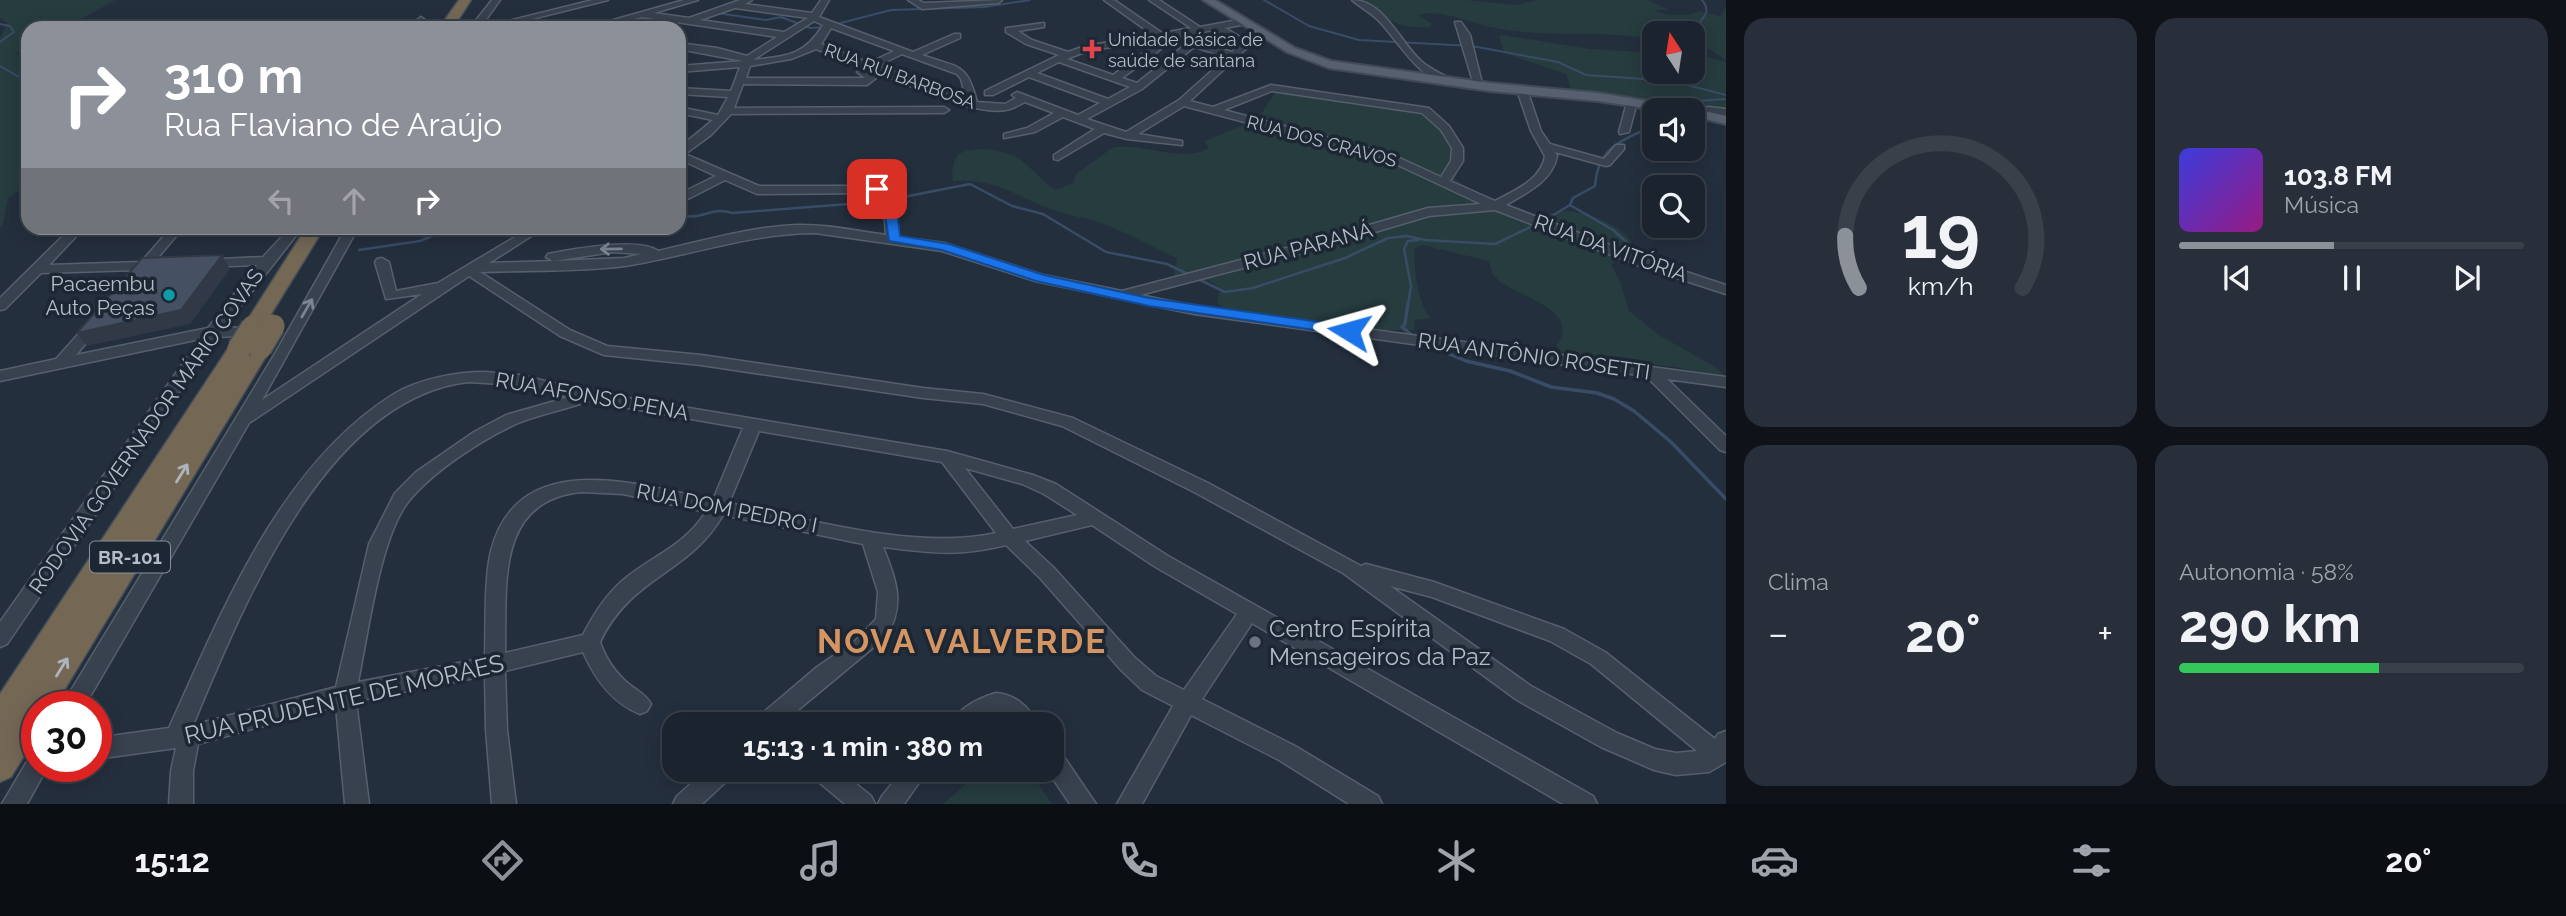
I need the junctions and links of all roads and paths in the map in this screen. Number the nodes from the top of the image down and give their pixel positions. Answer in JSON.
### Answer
{"nodes":[{"id":1,"x":465,"y":0,"type":"edge"},
{"id":2,"x":478,"y":0,"type":"edge"},
{"id":3,"x":496,"y":0,"type":"edge"},
{"id":4,"x":604,"y":0,"type":"edge"},
{"id":5,"x":694,"y":0,"type":"edge"},
{"id":6,"x":748,"y":0,"type":"edge"},
{"id":7,"x":825,"y":0,"type":"edge"},
{"id":8,"x":912,"y":0,"type":"edge"},
{"id":9,"x":998,"y":0,"type":"edge"},
{"id":10,"x":1108,"y":0,"type":"edge"},
{"id":11,"x":1153,"y":0,"type":"edge"},
{"id":12,"x":1208,"y":0,"type":"edge"},
{"id":13,"x":1356,"y":0,"type":"edge"},
{"id":14,"x":735,"y":5,"type":"junction"},
{"id":15,"x":641,"y":14,"type":"junction"},
{"id":16,"x":814,"y":17,"type":"junction"},
{"id":17,"x":451,"y":21,"type":"edge"},
{"id":18,"x":464,"y":21,"type":"edge"},
{"id":19,"x":480,"y":21,"type":"edge"},
{"id":20,"x":515,"y":21,"type":"edge"},
{"id":21,"x":616,"y":21,"type":"edge"},
{"id":22,"x":690,"y":21,"type":"junction"},
{"id":23,"x":686,"y":22,"type":"edge"},
{"id":24,"x":1243,"y":22,"type":"junction"},
{"id":25,"x":829,"y":23,"type":"junction"},
{"id":26,"x":1041,"y":24,"type":"dead end"},
{"id":27,"x":1458,"y":24,"type":"dead end"},
{"id":28,"x":1217,"y":27,"type":"junction"},
{"id":29,"x":1198,"y":29,"type":"junction"},
{"id":30,"x":1176,"y":33,"type":"junction"},
{"id":31,"x":785,"y":35,"type":"junction"},
{"id":32,"x":1159,"y":35,"type":"junction"},
{"id":33,"x":957,"y":36,"type":"dead end"},
{"id":34,"x":1088,"y":38,"type":"dead end"},
{"id":35,"x":1137,"y":39,"type":"junction"},
{"id":36,"x":1075,"y":41,"type":"dead end"},
{"id":37,"x":1192,"y":44,"type":"junction"},
{"id":38,"x":815,"y":45,"type":"junction"},
{"id":39,"x":1062,"y":45,"type":"dead end"},
{"id":40,"x":686,"y":47,"type":"edge"},
{"id":41,"x":1158,"y":47,"type":"junction"},
{"id":42,"x":1049,"y":48,"type":"junction"},
{"id":43,"x":901,"y":51,"type":"junction"},
{"id":44,"x":1179,"y":54,"type":"junction"},
{"id":45,"x":913,"y":55,"type":"junction"},
{"id":46,"x":1234,"y":56,"type":"junction"},
{"id":47,"x":1062,"y":57,"type":"junction"},
{"id":48,"x":747,"y":61,"type":"junction"},
{"id":49,"x":1418,"y":63,"type":"junction"},
{"id":50,"x":870,"y":65,"type":"junction"},
{"id":51,"x":686,"y":68,"type":"edge"},
{"id":52,"x":1028,"y":73,"type":"junction"},
{"id":53,"x":1408,"y":76,"type":"junction"},
{"id":54,"x":1114,"y":79,"type":"junction"},
{"id":55,"x":740,"y":81,"type":"junction"},
{"id":56,"x":1446,"y":81,"type":"junction"},
{"id":57,"x":1479,"y":85,"type":"junction"},
{"id":58,"x":1138,"y":87,"type":"junction"},
{"id":59,"x":1522,"y":90,"type":"junction"},
{"id":60,"x":686,"y":91,"type":"edge"},
{"id":61,"x":733,"y":94,"type":"junction"},
{"id":62,"x":1024,"y":98,"type":"junction"},
{"id":63,"x":1183,"y":102,"type":"junction"},
{"id":64,"x":1632,"y":102,"type":"junction"},
{"id":65,"x":1108,"y":103,"type":"junction"},
{"id":66,"x":972,"y":104,"type":"junction"},
{"id":67,"x":1642,"y":104,"type":"edge"},
{"id":68,"x":944,"y":110,"type":"dead end"},
{"id":69,"x":1705,"y":110,"type":"edge"},
{"id":70,"x":686,"y":111,"type":"edge"},
{"id":71,"x":1212,"y":111,"type":"junction"},
{"id":72,"x":1726,"y":112,"type":"edge"},
{"id":73,"x":1062,"y":113,"type":"junction"},
{"id":74,"x":725,"y":115,"type":"junction"},
{"id":75,"x":1705,"y":115,"type":"edge"},
{"id":76,"x":1079,"y":119,"type":"junction"},
{"id":77,"x":1726,"y":120,"type":"edge"},
{"id":78,"x":1103,"y":129,"type":"junction"},
{"id":79,"x":1624,"y":132,"type":"dead end"},
{"id":80,"x":686,"y":136,"type":"edge"},
{"id":81,"x":1007,"y":136,"type":"dead end"},
{"id":82,"x":1127,"y":136,"type":"junction"},
{"id":83,"x":700,"y":139,"type":"junction"},
{"id":84,"x":1178,"y":143,"type":"dead end"},
{"id":85,"x":1547,"y":147,"type":"junction"},
{"id":86,"x":1620,"y":147,"type":"dead end"},
{"id":87,"x":686,"y":149,"type":"edge"},
{"id":88,"x":1058,"y":156,"type":"dead end"},
{"id":89,"x":686,"y":157,"type":"edge"},
{"id":90,"x":724,"y":176,"type":"junction"},
{"id":91,"x":1444,"y":181,"type":"junction"},
{"id":92,"x":686,"y":195,"type":"edge"},
{"id":93,"x":1496,"y":206,"type":"junction"},
{"id":94,"x":71,"y":235,"type":"edge"},
{"id":95,"x":171,"y":235,"type":"edge"},
{"id":96,"x":290,"y":235,"type":"edge"},
{"id":97,"x":312,"y":235,"type":"edge"},
{"id":98,"x":327,"y":235,"type":"edge"},
{"id":99,"x":346,"y":235,"type":"edge"},
{"id":100,"x":527,"y":235,"type":"edge"},
{"id":101,"x":893,"y":239,"type":"junction"},
{"id":102,"x":267,"y":261,"type":"junction"},
{"id":103,"x":382,"y":262,"type":"dead end"},
{"id":104,"x":145,"y":265,"type":"junction"},
{"id":105,"x":472,"y":269,"type":"junction"},
{"id":106,"x":37,"y":270,"type":"junction"},
{"id":107,"x":446,"y":284,"type":"junction"},
{"id":108,"x":128,"y":285,"type":"edge"},
{"id":109,"x":1726,"y":290,"type":"edge"},
{"id":110,"x":1121,"y":295,"type":"junction"},
{"id":111,"x":0,"y":306,"type":"edge"},
{"id":112,"x":232,"y":306,"type":"junction"},
{"id":113,"x":103,"y":314,"type":"edge"},
{"id":114,"x":212,"y":332,"type":"junction"},
{"id":115,"x":170,"y":339,"type":"junction"},
{"id":116,"x":260,"y":339,"type":"junction"},
{"id":117,"x":193,"y":358,"type":"junction"},
{"id":118,"x":61,"y":363,"type":"junction"},
{"id":119,"x":1651,"y":372,"type":"junction"},
{"id":120,"x":0,"y":376,"type":"edge"},
{"id":121,"x":1726,"y":382,"type":"edge"},
{"id":122,"x":587,"y":396,"type":"junction"},
{"id":123,"x":242,"y":422,"type":"junction"},
{"id":124,"x":753,"y":424,"type":"junction"},
{"id":125,"x":1726,"y":446,"type":"edge"},
{"id":126,"x":947,"y":457,"type":"junction"},
{"id":127,"x":719,"y":509,"type":"junction"},
{"id":128,"x":1094,"y":518,"type":"junction"},
{"id":129,"x":870,"y":537,"type":"junction"},
{"id":130,"x":1009,"y":537,"type":"junction"},
{"id":131,"x":1350,"y":568,"type":"junction"},
{"id":132,"x":1250,"y":612,"type":"junction"},
{"id":133,"x":0,"y":638,"type":"edge"},
{"id":134,"x":590,"y":642,"type":"junction"},
{"id":135,"x":494,"y":665,"type":"junction"},
{"id":136,"x":82,"y":691,"type":"edge"},
{"id":137,"x":345,"y":694,"type":"junction"},
{"id":138,"x":640,"y":704,"type":"dead end"},
{"id":139,"x":1186,"y":704,"type":"junction"},
{"id":140,"x":781,"y":712,"type":"edge"},
{"id":141,"x":977,"y":712,"type":"edge"},
{"id":142,"x":1015,"y":712,"type":"edge"},
{"id":143,"x":0,"y":721,"type":"edge"},
{"id":144,"x":182,"y":737,"type":"junction"},
{"id":145,"x":112,"y":747,"type":"edge"},
{"id":146,"x":1722,"y":748,"type":"edge"},
{"id":147,"x":0,"y":766,"type":"edge"},
{"id":148,"x":1064,"y":776,"type":"edge"},
{"id":149,"x":27,"y":782,"type":"edge"},
{"id":150,"x":710,"y":782,"type":"edge"},
{"id":151,"x":836,"y":782,"type":"edge"},
{"id":152,"x":907,"y":782,"type":"edge"},
{"id":153,"x":14,"y":804,"type":"edge"},
{"id":154,"x":181,"y":804,"type":"edge"},
{"id":155,"x":357,"y":804,"type":"edge"},
{"id":156,"x":504,"y":804,"type":"edge"},
{"id":157,"x":685,"y":804,"type":"edge"},
{"id":158,"x":863,"y":804,"type":"edge"},
{"id":159,"x":890,"y":804,"type":"edge"},
{"id":160,"x":1084,"y":804,"type":"edge"},
{"id":161,"x":1129,"y":804,"type":"edge"},
{"id":162,"x":1370,"y":804,"type":"edge"},
{"id":163,"x":1585,"y":804,"type":"edge"}],
"edges":[{"from":1,"to":17,"type":"highway"},
{"from":2,"to":18,"type":"highway"},
{"from":3,"to":19,"type":"street"},
{"from":4,"to":20,"type":"street"},
{"from":5,"to":15,"type":"street"},
{"from":6,"to":14,"type":"street"},
{"from":7,"to":16,"type":"street"},
{"from":8,"to":9,"type":"street"},
{"from":10,"to":32,"type":"street"},
{"from":11,"to":29,"type":"street"},
{"from":12,"to":24,"type":"main road"},
{"from":13,"to":49,"type":"street"},
{"from":14,"to":16,"type":"street"},
{"from":14,"to":22,"type":"street"},
{"from":15,"to":21,"type":"street"},
{"from":15,"to":22,"type":"street"},
{"from":16,"to":25,"type":"street"},
{"from":16,"to":31,"type":"street"},
{"from":22,"to":23,"type":"street"},
{"from":22,"to":31,"type":"street"},
{"from":24,"to":28,"type":"street"},
{"from":24,"to":53,"type":"main road"},
{"from":25,"to":38,"type":"street"},
{"from":25,"to":43,"type":"street"},
{"from":26,"to":42,"type":"street"},
{"from":27,"to":57,"type":"street"},
{"from":28,"to":29,"type":"street"},
{"from":28,"to":46,"type":"street"},
{"from":29,"to":30,"type":"street"},
{"from":30,"to":32,"type":"street"},
{"from":30,"to":37,"type":"street"},
{"from":31,"to":48,"type":"street"},
{"from":32,"to":35,"type":"street"},
{"from":33,"to":45,"type":"street"},
{"from":34,"to":36,"type":"street"},
{"from":35,"to":41,"type":"street"},
{"from":35,"to":47,"type":"street"},
{"from":37,"to":44,"type":"street"},
{"from":37,"to":46,"type":"street"},
{"from":38,"to":48,"type":"street"},
{"from":38,"to":50,"type":"street","name":"RUA RUI BARBOSA"},
{"from":39,"to":42,"type":"street"},
{"from":40,"to":48,"type":"street"},
{"from":41,"to":44,"type":"street"},
{"from":41,"to":54,"type":"street"},
{"from":42,"to":47,"type":"street"},
{"from":43,"to":45,"type":"street"},
{"from":43,"to":50,"type":"street"},
{"from":44,"to":58,"type":"street"},
{"from":45,"to":66,"type":"street"},
{"from":46,"to":63,"type":"street"},
{"from":47,"to":52,"type":"street"},
{"from":47,"to":54,"type":"street"},
{"from":48,"to":51,"type":"street"},
{"from":48,"to":55,"type":"street"},
{"from":49,"to":53,"type":"street"},
{"from":49,"to":56,"type":"street"},
{"from":50,"to":55,"type":"street"},
{"from":50,"to":66,"type":"street","name":"RUA RUI BARBOSA"},
{"from":52,"to":62,"type":"street"},
{"from":52,"to":65,"type":"street"},
{"from":53,"to":56,"type":"main road"},
{"from":54,"to":58,"type":"street"},
{"from":55,"to":61,"type":"street"},
{"from":56,"to":57,"type":"main road"},
{"from":57,"to":59,"type":"main road"},
{"from":58,"to":65,"type":"street"},
{"from":59,"to":64,"type":"main road"},
{"from":59,"to":85,"type":"street"},
{"from":60,"to":61,"type":"street"},
{"from":61,"to":74,"type":"street"},
{"from":62,"to":66,"type":"street","name":"RUA RUI BARBOSA"},
{"from":62,"to":73,"type":"street"},
{"from":63,"to":71,"type":"street","name":"RUA DOS CRAVOS"},
{"from":63,"to":82,"type":"street"},
{"from":64,"to":67,"type":"main road"},
{"from":64,"to":79,"type":"street"},
{"from":65,"to":76,"type":"street"},
{"from":68,"to":74,"type":"street"},
{"from":69,"to":72,"type":"street"},
{"from":70,"to":74,"type":"street"},
{"from":71,"to":91,"type":"street","name":"RUA DOS CRAVOS"},
{"from":71,"to":91,"type":"street"},
{"from":73,"to":76,"type":"street"},
{"from":73,"to":81,"type":"street"},
{"from":74,"to":83,"type":"street"},
{"from":75,"to":77,"type":"main road"},
{"from":76,"to":78,"type":"street"},
{"from":78,"to":82,"type":"street"},
{"from":78,"to":88,"type":"street"},
{"from":80,"to":83,"type":"street"},
{"from":82,"to":84,"type":"street"},
{"from":83,"to":87,"type":"street"},
{"from":85,"to":86,"type":"street"},
{"from":85,"to":93,"type":"street"},
{"from":89,"to":90,"type":"street"},
{"from":90,"to":92,"type":"street"},
{"from":90,"to":101,"type":"street"},
{"from":91,"to":93,"type":"street","name":"RUA DOS CRAVOS"},
{"from":93,"to":109,"type":"street","name":"RUA DA VITÓRIA"},
{"from":93,"to":110,"type":"street","name":"RUA PARANÁ"},
{"from":94,"to":106,"type":"street"},
{"from":95,"to":104,"type":"street"},
{"from":96,"to":102,"type":"street","name":"RODOVIA GOVERNADOR MÁRIO COVAS"},
{"from":97,"to":116,"type":"highway","name":"RODOVIA GOVERNADOR MÁRIO COVAS","number":"BR-101"},
{"from":98,"to":116,"type":"highway","name":"RODOVIA GOVERNADOR MÁRIO COVAS","number":"BR-101"},
{"from":116,"to":99,"type":"street","one_way":true},
{"from":100,"to":105,"type":"street"},
{"from":101,"to":105,"type":"street","name":"RUA ANTÔNIO ROSETTI"},
{"from":101,"to":110,"type":"street","name":"RUA ANTÔNIO ROSETTI"},
{"from":102,"to":104,"type":"street"},
{"from":102,"to":112,"type":"street","name":"RODOVIA GOVERNADOR MÁRIO COVAS"},
{"from":103,"to":107,"type":"street"},
{"from":104,"to":106,"type":"street"},
{"from":104,"to":108,"type":"street"},
{"from":105,"to":107,"type":"street"},
{"from":105,"to":131,"type":"street"},
{"from":106,"to":111,"type":"street"},
{"from":107,"to":123,"type":"street"},
{"from":110,"to":119,"type":"street","name":"RUA ANTÔNIO ROSETTI"},
{"from":112,"to":114,"type":"street","name":"RODOVIA GOVERNADOR MÁRIO COVAS"},
{"from":112,"to":115,"type":"street"},
{"from":113,"to":118,"type":"street"},
{"from":114,"to":115,"type":"street"},
{"from":114,"to":116,"type":"street"},
{"from":114,"to":117,"type":"street","name":"RODOVIA GOVERNADOR MÁRIO COVAS"},
{"from":115,"to":117,"type":"street"},
{"from":115,"to":118,"type":"street"},
{"from":116,"to":117,"type":"street"},
{"from":116,"to":123,"type":"street"},
{"from":116,"to":143,"type":"highway","name":"RODOVIA GOVERNADOR MÁRIO COVAS","number":"BR-101"},
{"from":147,"to":116,"type":"highway","name":"RODOVIA GOVERNADOR MÁRIO COVAS","number":"BR-101","one_way":true},
{"from":117,"to":133,"type":"street","name":"RODOVIA GOVERNADOR MÁRIO COVAS"},
{"from":118,"to":120,"type":"street"},
{"from":119,"to":121,"type":"street","name":"RUA ANTÔNIO ROSETTI"},
{"from":119,"to":125,"type":"street"},
{"from":122,"to":124,"type":"street","name":"RUA AFONSO PENA"},
{"from":122,"to":137,"type":"street"},
{"from":122,"to":144,"type":"street","name":"RUA AFONSO PENA"},
{"from":123,"to":136,"type":"street"},
{"from":124,"to":126,"type":"street","name":"RUA AFONSO PENA"},
{"from":124,"to":127,"type":"street"},
{"from":126,"to":128,"type":"street","name":"RUA AFONSO PENA"},
{"from":126,"to":130,"type":"street"},
{"from":127,"to":129,"type":"street","name":"RUA DOM PEDRO I"},
{"from":127,"to":134,"type":"street"},
{"from":127,"to":135,"type":"street","name":"RUA DOM PEDRO I"},
{"from":128,"to":130,"type":"street","name":"RUA DOM PEDRO I"},
{"from":128,"to":132,"type":"street","name":"RUA AFONSO PENA"},
{"from":129,"to":130,"type":"street","name":"RUA DOM PEDRO I"},
{"from":129,"to":140,"type":"street"},
{"from":130,"to":139,"type":"street"},
{"from":131,"to":146,"type":"street"},
{"from":131,"to":146,"type":"street"},
{"from":132,"to":139,"type":"street"},
{"from":132,"to":163,"type":"street","name":"RUA AFONSO PENA"},
{"from":134,"to":135,"type":"street","name":"RUA PRUDENTE DE MORAES"},
{"from":134,"to":138,"type":"street"},
{"from":135,"to":137,"type":"street","name":"RUA PRUDENTE DE MORAES"},
{"from":135,"to":156,"type":"street","name":"RUA DOM PEDRO I"},
{"from":137,"to":144,"type":"street","name":"RUA PRUDENTE DE MORAES"},
{"from":137,"to":155,"type":"street"},
{"from":139,"to":161,"type":"street"},
{"from":139,"to":162,"type":"street"},
{"from":141,"to":142,"type":"street"},
{"from":144,"to":145,"type":"street","name":"RUA PRUDENTE DE MORAES"},
{"from":144,"to":154,"type":"street","name":"RUA AFONSO PENA"},
{"from":148,"to":160,"type":"street"},
{"from":149,"to":153,"type":"street"},
{"from":150,"to":157,"type":"street"},
{"from":151,"to":158,"type":"street"},
{"from":152,"to":159,"type":"street"}]}
